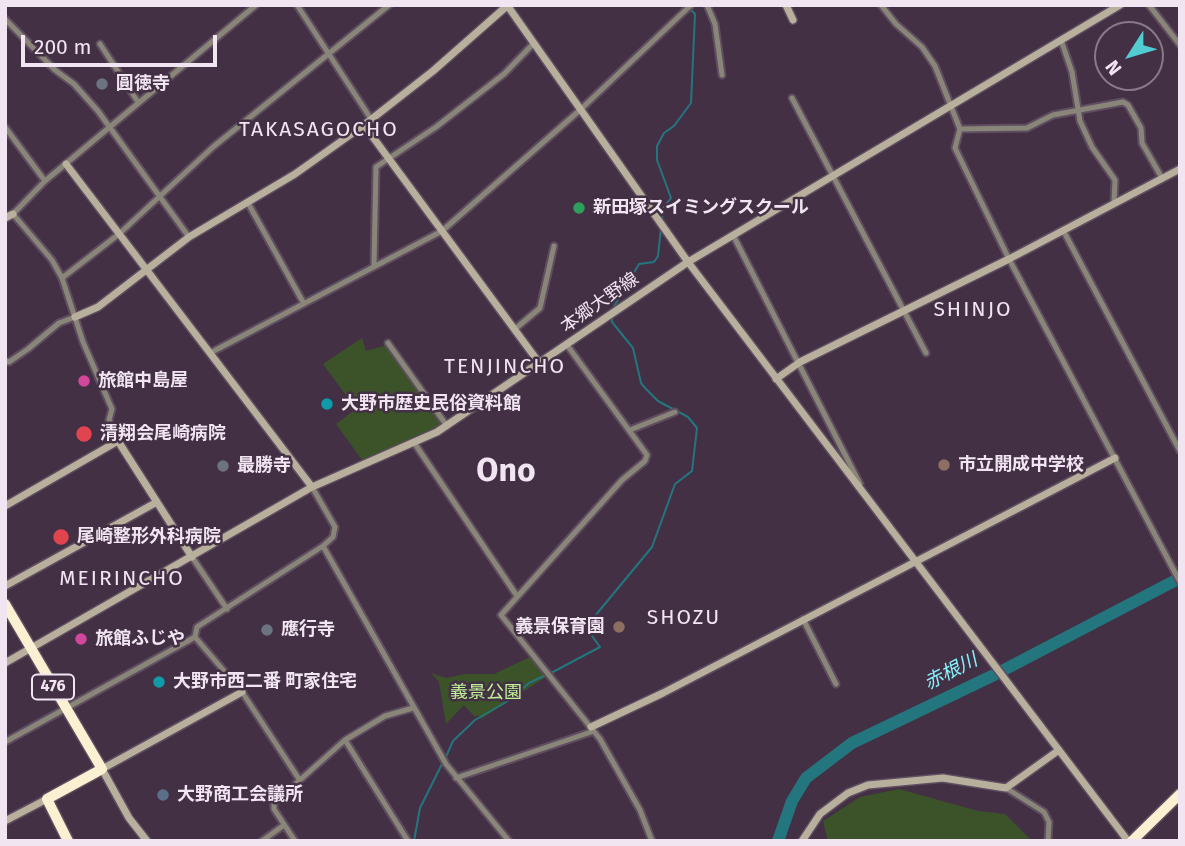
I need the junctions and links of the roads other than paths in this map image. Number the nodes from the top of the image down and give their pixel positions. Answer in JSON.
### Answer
{"nodes":[{"id":1,"x":257,"y":5,"type":"edge"},
{"id":2,"x":297,"y":5,"type":"edge"},
{"id":3,"x":389,"y":5,"type":"edge"},
{"id":4,"x":508,"y":5,"type":"edge"},
{"id":5,"x":691,"y":5,"type":"edge"},
{"id":6,"x":707,"y":5,"type":"edge"},
{"id":7,"x":786,"y":5,"type":"edge"},
{"id":8,"x":881,"y":5,"type":"edge"},
{"id":9,"x":1149,"y":5,"type":"edge"},
{"id":10,"x":1119,"y":6,"type":"edge"},
{"id":11,"x":5,"y":19,"type":"edge"},
{"id":12,"x":793,"y":20,"type":"dead end"},
{"id":13,"x":1061,"y":40,"type":"junction"},
{"id":14,"x":534,"y":43,"type":"junction"},
{"id":15,"x":1179,"y":43,"type":"edge"},
{"id":16,"x":100,"y":44,"type":"dead end"},
{"id":17,"x":328,"y":52,"type":"junction"},
{"id":18,"x":722,"y":75,"type":"dead end"},
{"id":19,"x":792,"y":98,"type":"dead end"},
{"id":20,"x":138,"y":102,"type":"junction"},
{"id":21,"x":950,"y":106,"type":"junction"},
{"id":22,"x":580,"y":110,"type":"junction"},
{"id":23,"x":1079,"y":110,"type":"junction"},
{"id":24,"x":368,"y":122,"type":"junction"},
{"id":25,"x":5,"y":127,"type":"edge"},
{"id":26,"x":108,"y":127,"type":"junction"},
{"id":27,"x":960,"y":129,"type":"junction"},
{"id":28,"x":389,"y":158,"type":"junction"},
{"id":29,"x":66,"y":164,"type":"junction"},
{"id":30,"x":1180,"y":169,"type":"edge"},
{"id":31,"x":832,"y":176,"type":"junction"},
{"id":32,"x":1162,"y":178,"type":"junction"},
{"id":33,"x":45,"y":181,"type":"junction"},
{"id":34,"x":159,"y":198,"type":"junction"},
{"id":35,"x":248,"y":203,"type":"junction"},
{"id":36,"x":1114,"y":203,"type":"junction"},
{"id":37,"x":7,"y":218,"type":"edge"},
{"id":38,"x":1063,"y":230,"type":"junction"},
{"id":39,"x":442,"y":231,"type":"junction"},
{"id":40,"x":119,"y":234,"type":"junction"},
{"id":41,"x":733,"y":235,"type":"junction"},
{"id":42,"x":189,"y":237,"type":"junction"},
{"id":43,"x":554,"y":246,"type":"dead end"},
{"id":44,"x":1009,"y":259,"type":"junction"},
{"id":45,"x":688,"y":262,"type":"junction"},
{"id":46,"x":374,"y":264,"type":"junction"},
{"id":47,"x":146,"y":270,"type":"junction"},
{"id":48,"x":62,"y":278,"type":"junction"},
{"id":49,"x":303,"y":302,"type":"junction"},
{"id":50,"x":904,"y":311,"type":"junction"},
{"id":51,"x":75,"y":317,"type":"junction"},
{"id":52,"x":514,"y":329,"type":"junction"},
{"id":53,"x":388,"y":343,"type":"dead end"},
{"id":54,"x":567,"y":345,"type":"junction"},
{"id":55,"x":209,"y":353,"type":"junction"},
{"id":56,"x":926,"y":353,"type":"dead end"},
{"id":57,"x":5,"y":361,"type":"edge"},
{"id":58,"x":800,"y":362,"type":"junction"},
{"id":59,"x":540,"y":364,"type":"junction"},
{"id":60,"x":776,"y":379,"type":"junction"},
{"id":61,"x":675,"y":412,"type":"dead end"},
{"id":62,"x":447,"y":426,"type":"junction"},
{"id":63,"x":629,"y":430,"type":"junction"},
{"id":64,"x":118,"y":440,"type":"junction"},
{"id":65,"x":415,"y":444,"type":"junction"},
{"id":66,"x":1180,"y":451,"type":"edge"},
{"id":67,"x":1115,"y":458,"type":"junction"},
{"id":68,"x":312,"y":487,"type":"junction"},
{"id":69,"x":864,"y":493,"type":"junction"},
{"id":70,"x":157,"y":502,"type":"junction"},
{"id":71,"x":5,"y":506,"type":"edge"},
{"id":72,"x":323,"y":546,"type":"junction"},
{"id":73,"x":192,"y":557,"type":"junction"},
{"id":74,"x":914,"y":562,"type":"junction"},
{"id":75,"x":1180,"y":582,"type":"edge"},
{"id":76,"x":5,"y":586,"type":"edge"},
{"id":77,"x":517,"y":596,"type":"junction"},
{"id":78,"x":5,"y":604,"type":"edge"},
{"id":79,"x":227,"y":610,"type":"junction"},
{"id":80,"x":803,"y":619,"type":"junction"},
{"id":81,"x":195,"y":637,"type":"junction"},
{"id":82,"x":31,"y":649,"type":"junction"},
{"id":83,"x":5,"y":663,"type":"edge"},
{"id":84,"x":836,"y":684,"type":"dead end"},
{"id":85,"x":242,"y":692,"type":"junction"},
{"id":86,"x":413,"y":708,"type":"junction"},
{"id":87,"x":66,"y":709,"type":"junction"},
{"id":88,"x":592,"y":729,"type":"junction"},
{"id":89,"x":345,"y":740,"type":"junction"},
{"id":90,"x":5,"y":742,"type":"edge"},
{"id":91,"x":1059,"y":750,"type":"junction"},
{"id":92,"x":102,"y":769,"type":"junction"},
{"id":93,"x":456,"y":778,"type":"junction"},
{"id":94,"x":299,"y":779,"type":"junction"},
{"id":95,"x":1006,"y":788,"type":"junction"},
{"id":96,"x":1180,"y":794,"type":"edge"},
{"id":97,"x":47,"y":799,"type":"junction"},
{"id":98,"x":5,"y":821,"type":"edge"},
{"id":99,"x":284,"y":825,"type":"junction"},
{"id":100,"x":68,"y":841,"type":"edge"},
{"id":101,"x":147,"y":841,"type":"edge"},
{"id":102,"x":262,"y":841,"type":"edge"},
{"id":103,"x":295,"y":841,"type":"edge"},
{"id":104,"x":408,"y":841,"type":"edge"},
{"id":105,"x":509,"y":841,"type":"edge"},
{"id":106,"x":652,"y":841,"type":"edge"},
{"id":107,"x":802,"y":841,"type":"edge"},
{"id":108,"x":1048,"y":841,"type":"edge"},
{"id":109,"x":1130,"y":841,"type":"edge"}],
"edges":[{"from":1,"to":20,"type":"street"},
{"from":2,"to":17,"type":"street"},
{"from":3,"to":17,"type":"street"},
{"from":4,"to":14,"type":"street"},
{"from":4,"to":24,"type":"street"},
{"from":5,"to":22,"type":"street"},
{"from":6,"to":18,"type":"street"},
{"from":7,"to":12,"type":"street"},
{"from":8,"to":21,"type":"street"},
{"from":9,"to":15,"type":"street"},
{"from":10,"to":13,"type":"street","name":"本郷大野線"},
{"from":11,"to":26,"type":"street"},
{"from":13,"to":21,"type":"street","name":"本郷大野線"},
{"from":13,"to":23,"type":"street"},
{"from":14,"to":22,"type":"street"},
{"from":14,"to":28,"type":"street"},
{"from":16,"to":20,"type":"street"},
{"from":17,"to":24,"type":"street"},
{"from":17,"to":34,"type":"street"},
{"from":19,"to":31,"type":"street"},
{"from":20,"to":26,"type":"street"},
{"from":21,"to":27,"type":"street"},
{"from":21,"to":31,"type":"street","name":"本郷大野線"},
{"from":22,"to":39,"type":"street"},
{"from":22,"to":45,"type":"street"},
{"from":23,"to":27,"type":"street"},
{"from":23,"to":32,"type":"street"},
{"from":23,"to":36,"type":"street"},
{"from":24,"to":28,"type":"street"},
{"from":24,"to":35,"type":"street"},
{"from":25,"to":33,"type":"street"},
{"from":26,"to":29,"type":"street"},
{"from":26,"to":34,"type":"street"},
{"from":27,"to":44,"type":"street"},
{"from":28,"to":39,"type":"street"},
{"from":28,"to":46,"type":"street"},
{"from":29,"to":33,"type":"street"},
{"from":29,"to":40,"type":"street"},
{"from":30,"to":32,"type":"street"},
{"from":31,"to":41,"type":"street","name":"本郷大野線"},
{"from":31,"to":50,"type":"street"},
{"from":32,"to":36,"type":"street"},
{"from":33,"to":37,"type":"street"},
{"from":34,"to":40,"type":"street"},
{"from":34,"to":42,"type":"street"},
{"from":35,"to":42,"type":"street"},
{"from":35,"to":49,"type":"street"},
{"from":36,"to":38,"type":"street"},
{"from":37,"to":48,"type":"street"},
{"from":38,"to":44,"type":"street"},
{"from":38,"to":66,"type":"street"},
{"from":39,"to":46,"type":"street"},
{"from":39,"to":52,"type":"street"},
{"from":40,"to":47,"type":"street"},
{"from":40,"to":48,"type":"street"},
{"from":41,"to":45,"type":"street","name":"本郷大野線"},
{"from":41,"to":58,"type":"street"},
{"from":42,"to":47,"type":"street"},
{"from":43,"to":52,"type":"street"},
{"from":44,"to":50,"type":"street"},
{"from":44,"to":67,"type":"street"},
{"from":45,"to":54,"type":"street","name":"本郷大野線"},
{"from":45,"to":60,"type":"street"},
{"from":46,"to":49,"type":"street"},
{"from":47,"to":51,"type":"street"},
{"from":47,"to":55,"type":"street"},
{"from":48,"to":51,"type":"street"},
{"from":49,"to":55,"type":"street"},
{"from":50,"to":56,"type":"street"},
{"from":50,"to":58,"type":"street"},
{"from":51,"to":57,"type":"street"},
{"from":51,"to":64,"type":"street"},
{"from":52,"to":59,"type":"street"},
{"from":53,"to":62,"type":"street"},
{"from":54,"to":59,"type":"street","name":"本郷大野線"},
{"from":54,"to":63,"type":"street"},
{"from":55,"to":68,"type":"street"},
{"from":58,"to":60,"type":"street"},
{"from":58,"to":69,"type":"street"},
{"from":59,"to":62,"type":"street","name":"本郷大野線"},
{"from":60,"to":69,"type":"street"},
{"from":61,"to":63,"type":"street"},
{"from":62,"to":65,"type":"street","name":"本郷大野線"},
{"from":63,"to":77,"type":"street"},
{"from":64,"to":70,"type":"street"},
{"from":64,"to":71,"type":"street"},
{"from":65,"to":68,"type":"street","name":"本郷大野線"},
{"from":65,"to":77,"type":"street"},
{"from":67,"to":74,"type":"street"},
{"from":67,"to":75,"type":"street"},
{"from":68,"to":72,"type":"street"},
{"from":68,"to":73,"type":"street","name":"本郷大野線"},
{"from":69,"to":74,"type":"street"},
{"from":70,"to":73,"type":"street"},
{"from":70,"to":76,"type":"street"},
{"from":72,"to":79,"type":"street"},
{"from":72,"to":86,"type":"street"},
{"from":73,"to":79,"type":"street"},
{"from":73,"to":82,"type":"street","name":"本郷大野線"},
{"from":74,"to":80,"type":"street"},
{"from":74,"to":91,"type":"street"},
{"from":77,"to":88,"type":"street"},
{"from":78,"to":82,"type":"highway","number":"476"},
{"from":79,"to":81,"type":"street"},
{"from":80,"to":84,"type":"street"},
{"from":80,"to":88,"type":"street"},
{"from":81,"to":85,"type":"street"},
{"from":81,"to":87,"type":"street"},
{"from":82,"to":83,"type":"street","name":"本郷大野線"},
{"from":82,"to":87,"type":"highway","number":"476"},
{"from":85,"to":92,"type":"street"},
{"from":85,"to":94,"type":"street"},
{"from":86,"to":89,"type":"street"},
{"from":86,"to":93,"type":"street"},
{"from":87,"to":90,"type":"street"},
{"from":87,"to":92,"type":"highway","number":"476"},
{"from":88,"to":93,"type":"street"},
{"from":88,"to":106,"type":"street"},
{"from":89,"to":94,"type":"street"},
{"from":89,"to":104,"type":"street"},
{"from":91,"to":95,"type":"street"},
{"from":91,"to":109,"type":"street"},
{"from":92,"to":97,"type":"highway"},
{"from":92,"to":101,"type":"street"},
{"from":93,"to":105,"type":"street"},
{"from":94,"to":99,"type":"street"},
{"from":95,"to":107,"type":"street"},
{"from":95,"to":108,"type":"street"},
{"from":96,"to":109,"type":"highway"},
{"from":97,"to":98,"type":"street"},
{"from":97,"to":100,"type":"highway"},
{"from":99,"to":102,"type":"street"},
{"from":99,"to":103,"type":"street"}]}
